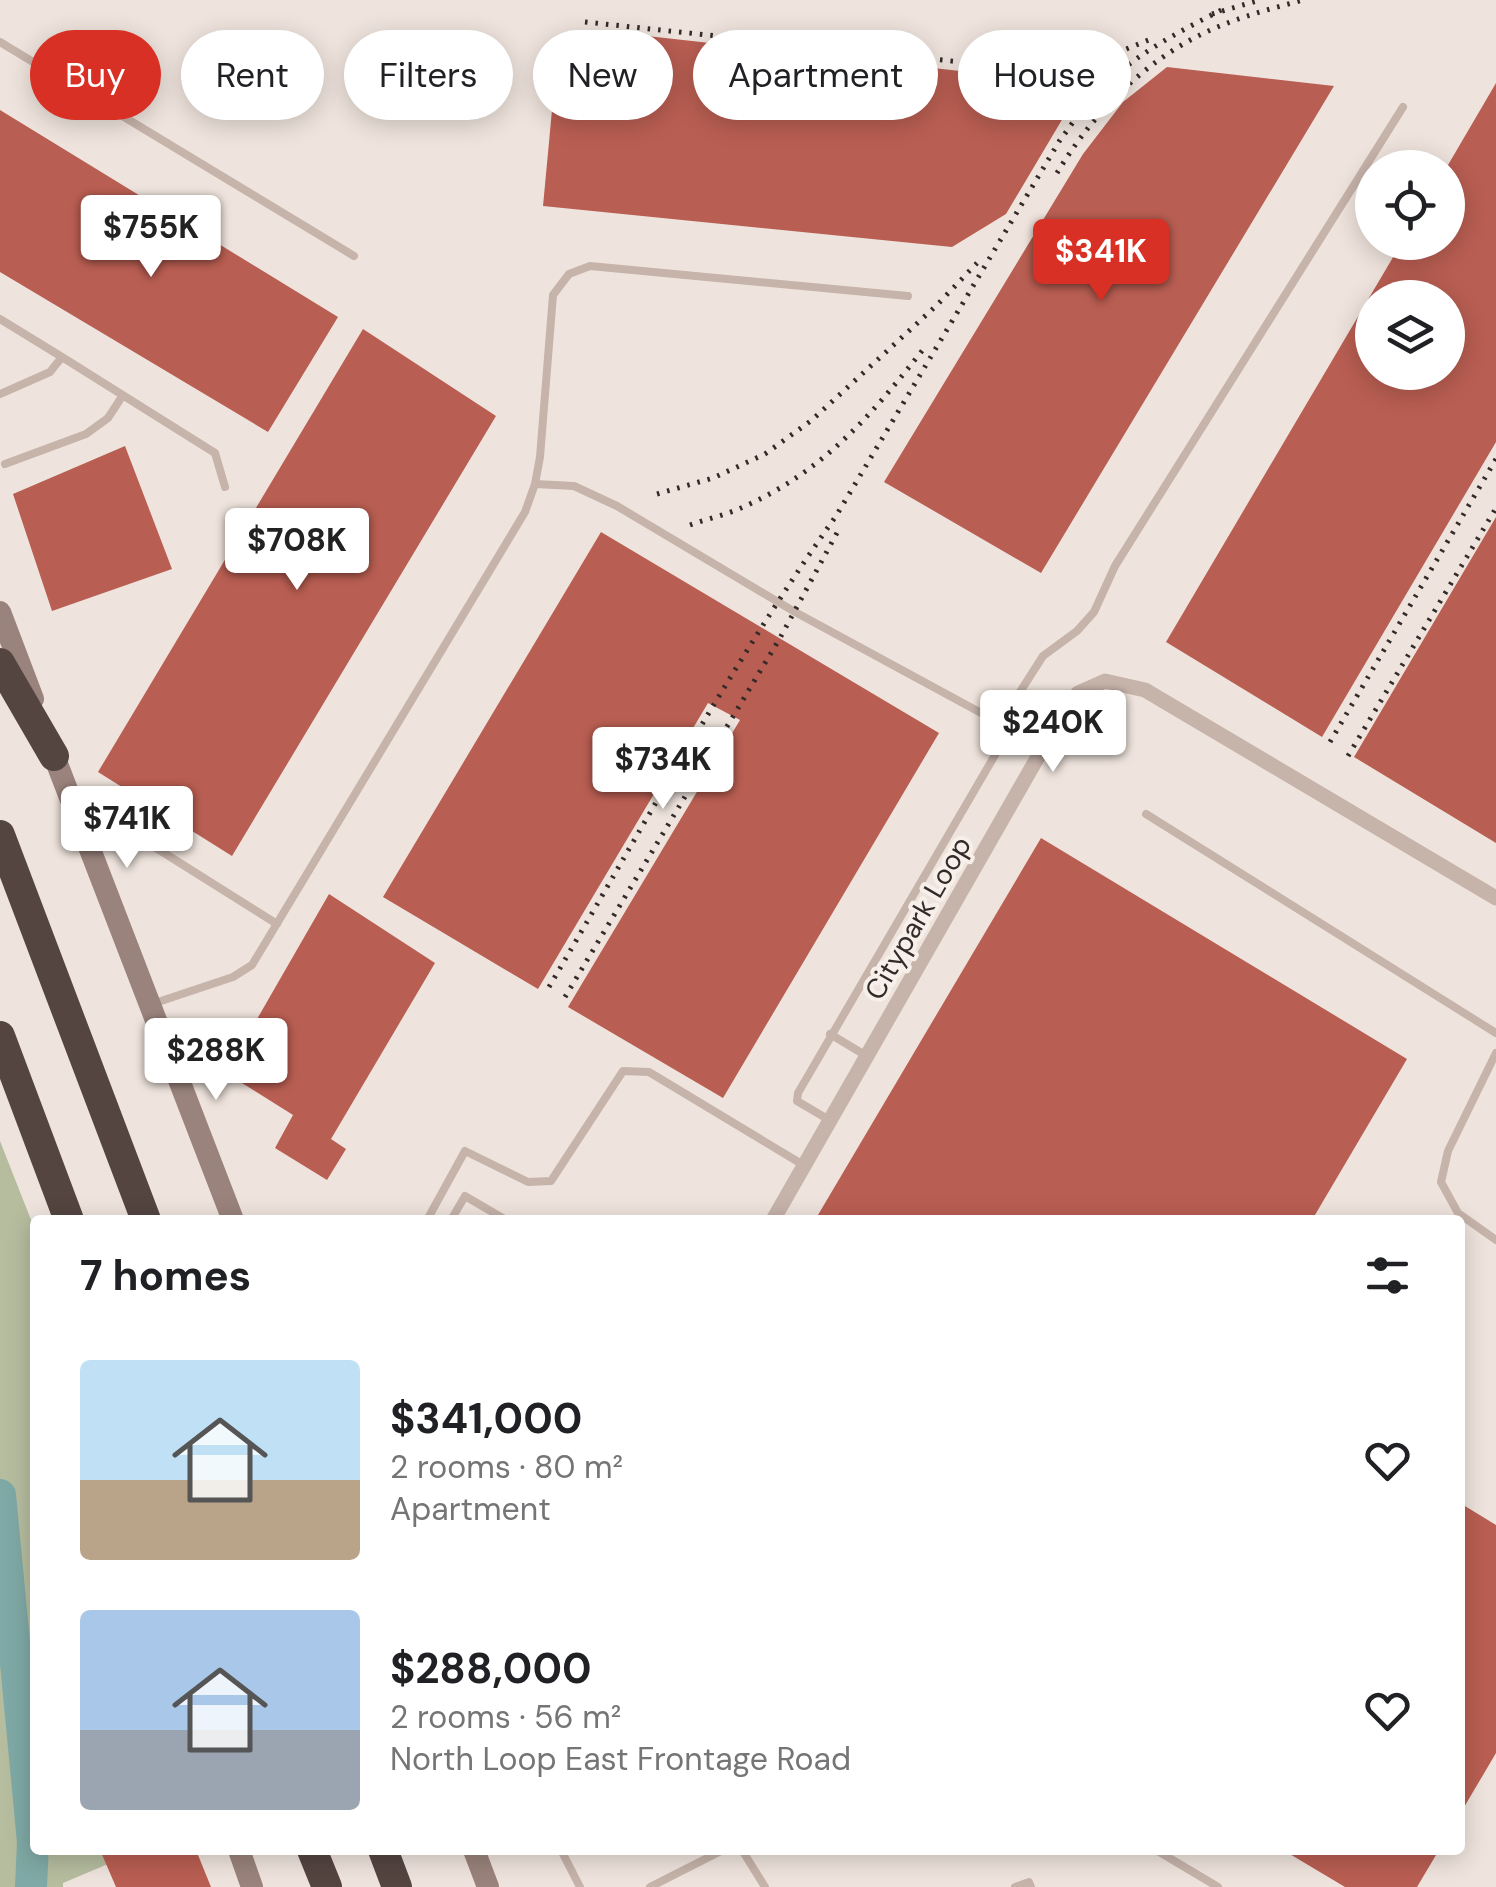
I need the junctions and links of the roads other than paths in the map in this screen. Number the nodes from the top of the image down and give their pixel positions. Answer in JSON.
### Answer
{"nodes":[{"id":1,"x":0,"y":42,"type":"edge"},
{"id":2,"x":1403,"y":106,"type":"dead end"},
{"id":3,"x":354,"y":256,"type":"dead end"},
{"id":4,"x":908,"y":296,"type":"dead end"},
{"id":5,"x":0,"y":318,"type":"edge"},
{"id":6,"x":62,"y":357,"type":"junction"},
{"id":7,"x":0,"y":394,"type":"edge"},
{"id":8,"x":123,"y":395,"type":"junction"},
{"id":9,"x":5,"y":464,"type":"dead end"},
{"id":10,"x":535,"y":484,"type":"junction"},
{"id":11,"x":225,"y":487,"type":"dead end"},
{"id":12,"x":0,"y":612,"type":"edge"},
{"id":13,"x":0,"y":663,"type":"edge"},
{"id":14,"x":1007,"y":727,"type":"junction"},
{"id":15,"x":54,"y":756,"type":"junction"},
{"id":16,"x":1039,"y":756,"type":"junction"},
{"id":17,"x":1146,"y":814,"type":"dead end"},
{"id":18,"x":0,"y":834,"type":"edge"},
{"id":19,"x":145,"y":841,"type":"dead end"},
{"id":20,"x":1496,"y":898,"type":"edge"},
{"id":21,"x":277,"y":924,"type":"junction"},
{"id":22,"x":150,"y":1005,"type":"junction"},
{"id":23,"x":1496,"y":1032,"type":"edge"},
{"id":24,"x":830,"y":1034,"type":"junction"},
{"id":25,"x":0,"y":1036,"type":"edge"},
{"id":26,"x":1496,"y":1054,"type":"edge"},
{"id":27,"x":868,"y":1056,"type":"junction"},
{"id":28,"x":831,"y":1120,"type":"junction"},
{"id":29,"x":805,"y":1166,"type":"junction"},
{"id":30,"x":67,"y":1215,"type":"edge"},
{"id":31,"x":144,"y":1215,"type":"edge"},
{"id":32,"x":231,"y":1215,"type":"edge"},
{"id":33,"x":430,"y":1215,"type":"edge"},
{"id":34,"x":454,"y":1215,"type":"edge"},
{"id":35,"x":497,"y":1215,"type":"edge"},
{"id":36,"x":776,"y":1215,"type":"edge"},
{"id":37,"x":1461,"y":1215,"type":"edge"},
{"id":38,"x":1465,"y":1218,"type":"edge"},
{"id":39,"x":1496,"y":1240,"type":"edge"},
{"id":40,"x":241,"y":1855,"type":"edge"},
{"id":41,"x":314,"y":1855,"type":"edge"},
{"id":42,"x":386,"y":1855,"type":"edge"},
{"id":43,"x":476,"y":1855,"type":"edge"},
{"id":44,"x":563,"y":1855,"type":"edge"},
{"id":45,"x":713,"y":1855,"type":"edge"},
{"id":46,"x":745,"y":1855,"type":"edge"},
{"id":47,"x":1164,"y":1855,"type":"edge"},
{"id":48,"x":764,"y":1884,"type":"edge"},
{"id":49,"x":252,"y":1887,"type":"edge"},
{"id":50,"x":327,"y":1887,"type":"edge"},
{"id":51,"x":398,"y":1887,"type":"edge"},
{"id":52,"x":488,"y":1887,"type":"edge"},
{"id":53,"x":580,"y":1887,"type":"edge"},
{"id":54,"x":650,"y":1887,"type":"edge"},
{"id":55,"x":750,"y":1887,"type":"edge"},
{"id":56,"x":1015,"y":1887,"type":"edge"},
{"id":57,"x":1032,"y":1887,"type":"edge"},
{"id":58,"x":1218,"y":1887,"type":"edge"}],
"edges":[{"from":1,"to":3,"type":"lane"},
{"from":2,"to":14,"type":"lane"},
{"from":4,"to":10,"type":"lane"},
{"from":5,"to":6,"type":"lane"},
{"from":6,"to":7,"type":"lane"},
{"from":6,"to":8,"type":"lane"},
{"from":8,"to":9,"type":"lane"},
{"from":8,"to":11,"type":"lane"},
{"from":10,"to":14,"type":"lane"},
{"from":10,"to":21,"type":"lane"},
{"from":12,"to":15,"type":"main road"},
{"from":13,"to":15,"type":"highway"},
{"from":14,"to":16,"type":"lane"},
{"from":14,"to":24,"type":"lane"},
{"from":15,"to":22,"type":"main road"},
{"from":16,"to":20,"type":"street","name":"Citypark Loop"},
{"from":16,"to":27,"type":"street","name":"Citypark Loop"},
{"from":17,"to":23,"type":"lane"},
{"from":18,"to":31,"type":"highway"},
{"from":19,"to":21,"type":"lane"},
{"from":21,"to":22,"type":"lane"},
{"from":22,"to":32,"type":"main road"},
{"from":24,"to":27,"type":"lane"},
{"from":24,"to":28,"type":"lane"},
{"from":25,"to":30,"type":"highway"},
{"from":26,"to":37,"type":"lane"},
{"from":27,"to":28,"type":"street","name":"Citypark Loop"},
{"from":28,"to":29,"type":"street","name":"Citypark Loop"},
{"from":29,"to":33,"type":"lane"},
{"from":29,"to":36,"type":"street","name":"Citypark Loop"},
{"from":34,"to":35,"type":"lane"},
{"from":38,"to":39,"type":"lane"},
{"from":40,"to":49,"type":"main road"},
{"from":41,"to":50,"type":"highway"},
{"from":42,"to":51,"type":"highway"},
{"from":43,"to":52,"type":"main road"},
{"from":44,"to":53,"type":"lane"},
{"from":45,"to":54,"type":"lane"},
{"from":46,"to":48,"type":"lane"},
{"from":47,"to":58,"type":"lane"},
{"from":48,"to":55,"type":"lane"},
{"from":56,"to":57,"type":"lane"}]}
